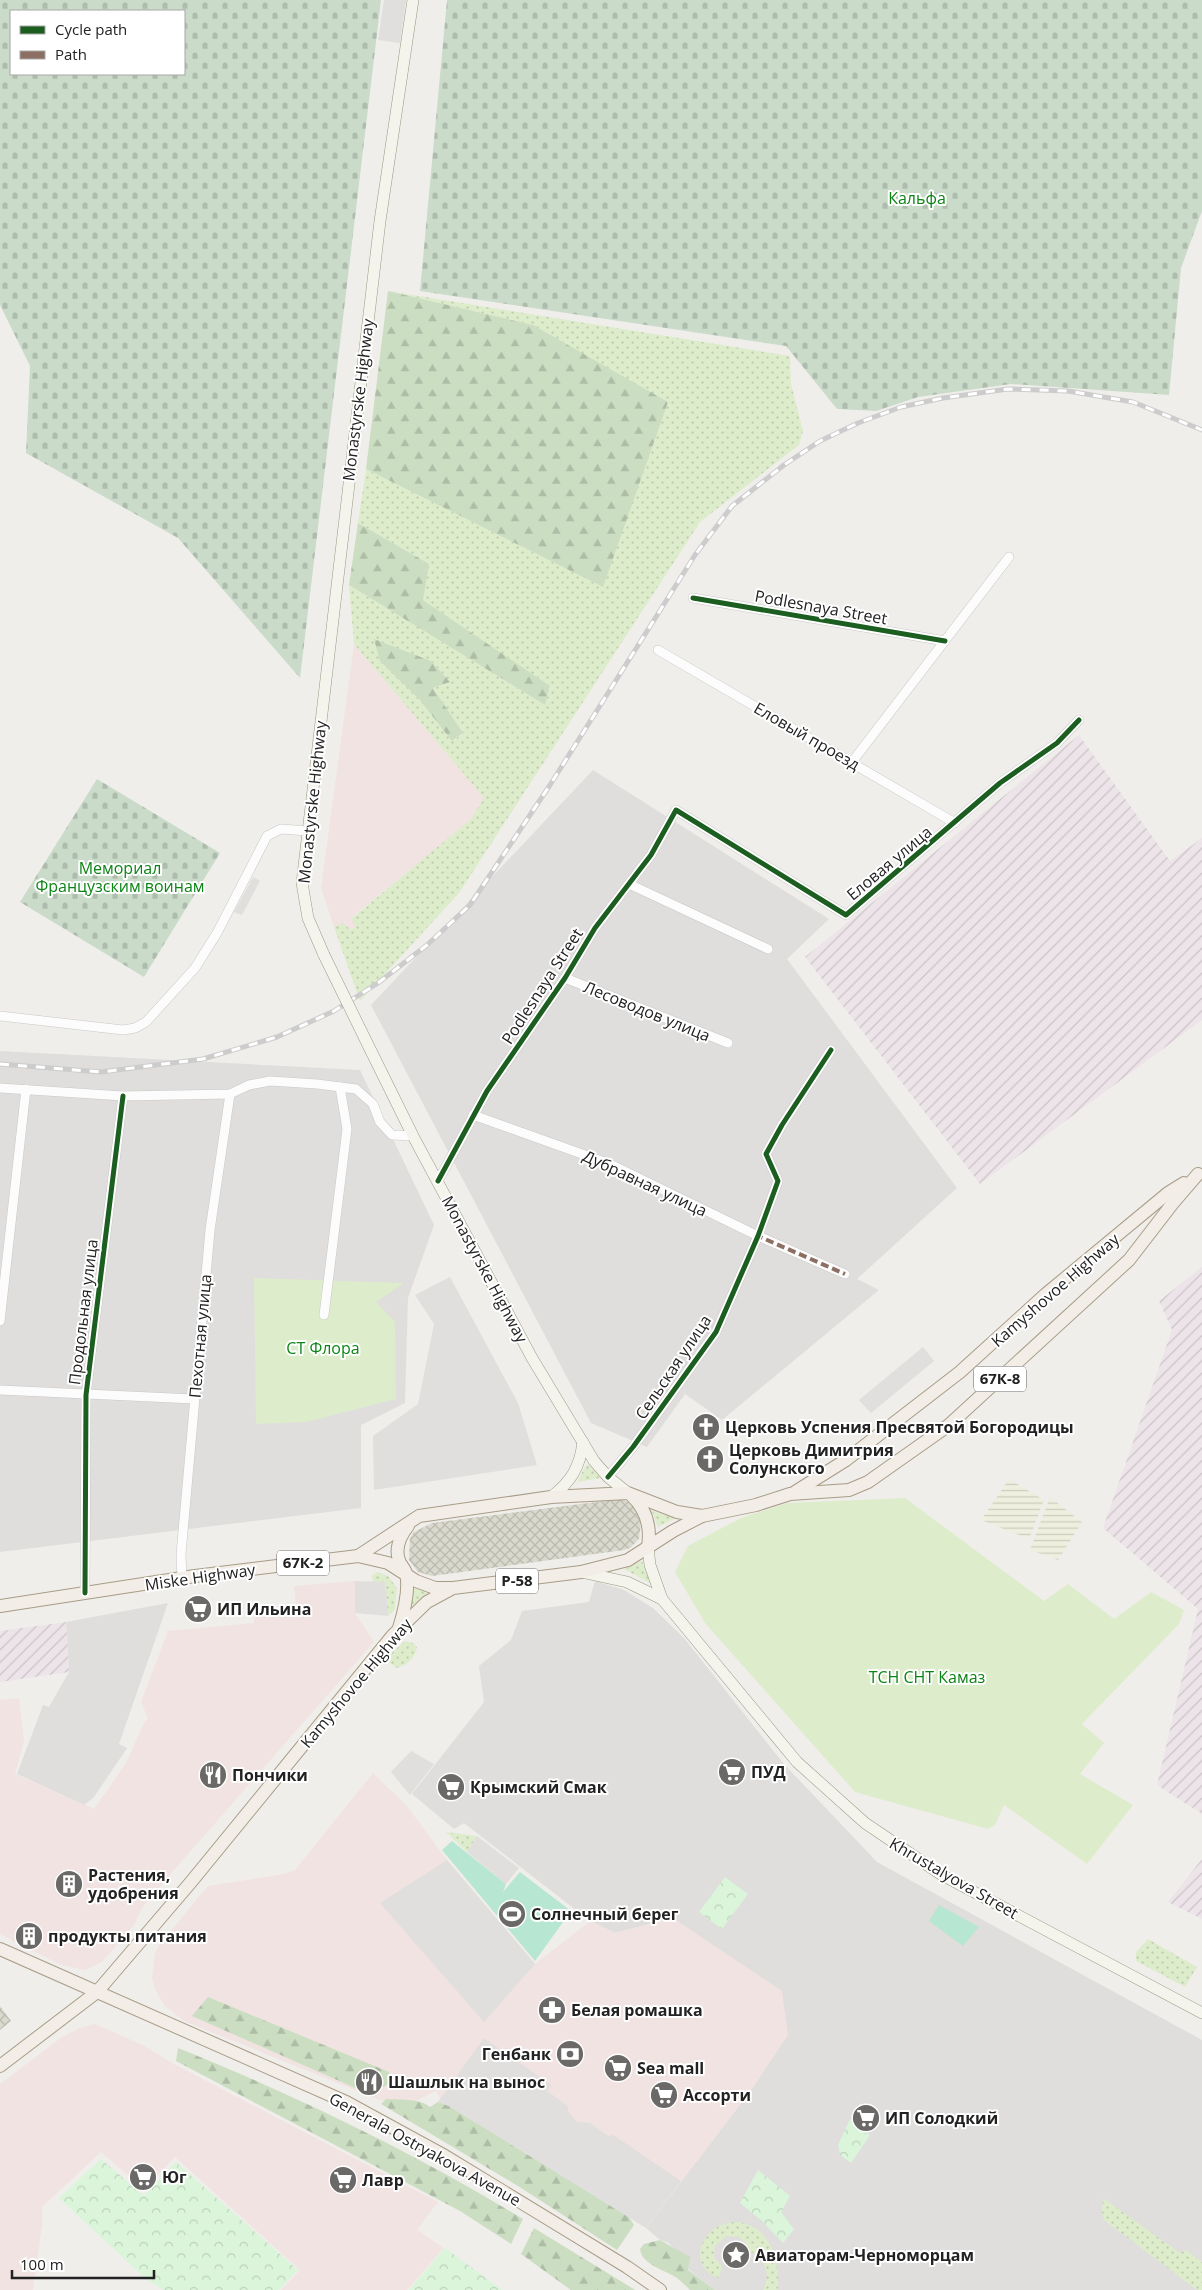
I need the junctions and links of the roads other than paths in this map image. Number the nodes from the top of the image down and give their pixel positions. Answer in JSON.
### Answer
{"nodes":[{"id":1,"x":413,"y":0,"type":"edge"},
{"id":2,"x":1009,"y":557,"type":"dead end"},
{"id":3,"x":693,"y":598,"type":"dead end"},
{"id":4,"x":944,"y":641,"type":"junction"},
{"id":5,"x":658,"y":650,"type":"dead end"},
{"id":6,"x":1079,"y":720,"type":"dead end"},
{"id":7,"x":852,"y":762,"type":"junction"},
{"id":8,"x":676,"y":810,"type":"joint"},
{"id":9,"x":955,"y":823,"type":"junction"},
{"id":10,"x":308,"y":831,"type":"junction"},
{"id":11,"x":629,"y":884,"type":"junction"},
{"id":12,"x":768,"y":949,"type":"dead end"},
{"id":13,"x":565,"y":978,"type":"junction"},
{"id":14,"x":0,"y":1016,"type":"edge"},
{"id":15,"x":728,"y":1043,"type":"dead end"},
{"id":16,"x":831,"y":1050,"type":"dead end"},
{"id":17,"x":340,"y":1087,"type":"junction"},
{"id":18,"x":0,"y":1088,"type":"edge"},
{"id":19,"x":26,"y":1089,"type":"junction"},
{"id":20,"x":230,"y":1094,"type":"junction"},
{"id":21,"x":123,"y":1096,"type":"junction"},
{"id":22,"x":474,"y":1115,"type":"junction"},
{"id":23,"x":413,"y":1136,"type":"junction"},
{"id":24,"x":1200,"y":1173,"type":"edge"},
{"id":25,"x":438,"y":1181,"type":"junction"},
{"id":26,"x":758,"y":1236,"type":"junction"},
{"id":27,"x":845,"y":1274,"type":"dead end"},
{"id":28,"x":324,"y":1315,"type":"dead end"},
{"id":29,"x":0,"y":1321,"type":"edge"},
{"id":30,"x":0,"y":1390,"type":"edge"},
{"id":31,"x":86,"y":1395,"type":"junction"},
{"id":32,"x":194,"y":1399,"type":"junction"},
{"id":33,"x":583,"y":1442,"type":"junction"},
{"id":34,"x":608,"y":1477,"type":"junction"},
{"id":35,"x":628,"y":1493,"type":"junction"},
{"id":36,"x":790,"y":1494,"type":"junction"},
{"id":37,"x":551,"y":1497,"type":"junction"},
{"id":38,"x":702,"y":1516,"type":"junction"},
{"id":39,"x":412,"y":1520,"type":"junction"},
{"id":40,"x":648,"y":1547,"type":"junction"},
{"id":41,"x":358,"y":1556,"type":"junction"},
{"id":42,"x":406,"y":1572,"type":"junction"},
{"id":43,"x":581,"y":1572,"type":"junction"},
{"id":44,"x":182,"y":1578,"type":"junction"},
{"id":45,"x":453,"y":1588,"type":"junction"},
{"id":46,"x":85,"y":1593,"type":"junction"},
{"id":47,"x":662,"y":1599,"type":"junction"},
{"id":48,"x":0,"y":1606,"type":"edge"},
{"id":49,"x":399,"y":1628,"type":"junction"},
{"id":50,"x":0,"y":1949,"type":"edge"},
{"id":51,"x":97,"y":1992,"type":"junction"},
{"id":52,"x":1202,"y":2013,"type":"edge"},
{"id":53,"x":0,"y":2066,"type":"edge"},
{"id":54,"x":660,"y":2290,"type":"edge"}],
"edges":[{"from":1,"to":10,"type":"main road","name":"Monastyrske Highway"},
{"from":2,"to":4,"type":"street"},
{"from":3,"to":4,"type":"street","name":"Podlesnaya Street"},
{"from":4,"to":7,"type":"street"},
{"from":5,"to":7,"type":"street","name":"Еловый проезд"},
{"from":6,"to":9,"type":"street","name":"Еловая улица"},
{"from":7,"to":9,"type":"street","name":"Еловый проезд"},
{"from":8,"to":9,"type":"street","name":"Еловая улица"},
{"from":8,"to":11,"type":"street","name":"Podlesnaya Street"},
{"from":10,"to":14,"type":"street"},
{"from":10,"to":23,"type":"main road","name":"Monastyrske Highway","bridge":true},
{"from":11,"to":12,"type":"street"},
{"from":11,"to":13,"type":"street","name":"Podlesnaya Street"},
{"from":13,"to":15,"type":"street","name":"Лесоводов улица"},
{"from":13,"to":22,"type":"street","name":"Podlesnaya Street"},
{"from":16,"to":26,"type":"street","name":"Сельская улица"},
{"from":17,"to":20,"type":"street"},
{"from":17,"to":23,"type":"street"},
{"from":17,"to":28,"type":"street"},
{"from":18,"to":19,"type":"street"},
{"from":19,"to":21,"type":"street"},
{"from":19,"to":29,"type":"street"},
{"from":20,"to":21,"type":"street"},
{"from":20,"to":32,"type":"street","name":"Пехотная улица"},
{"from":21,"to":31,"type":"street","name":"Продольная улица"},
{"from":22,"to":25,"type":"street","name":"Podlesnaya Street"},
{"from":22,"to":26,"type":"street","name":"Дубравная улица"},
{"from":23,"to":25,"type":"main road","name":"Monastyrske Highway"},
{"from":24,"to":36,"type":"main road","name":"Kamyshovoe Highway","number":"67К-8"},
{"from":24,"to":36,"type":"main road","name":"Kamyshovoe Highway","number":"67К-8"},
{"from":25,"to":33,"type":"main road","name":"Monastyrske Highway"},
{"from":26,"to":27,"type":"street","name":"Дубравная улица"},
{"from":26,"to":34,"type":"street","name":"Сельская улица"},
{"from":30,"to":31,"type":"street"},
{"from":31,"to":32,"type":"street"},
{"from":31,"to":46,"type":"street","name":"Продольная улица"},
{"from":32,"to":44,"type":"street","name":"Пехотная улица"},
{"from":33,"to":34,"type":"main road","name":"Monastyrske Highway"},
{"from":33,"to":37,"type":"main road"},
{"from":34,"to":35,"type":"main road","name":"Monastyrske Highway"},
{"from":35,"to":37,"type":"main road"},
{"from":35,"to":38,"type":"main road","number":"67К-8"},
{"from":35,"to":40,"type":"main road","name":"Monastyrske Highway"},
{"from":36,"to":38,"type":"main road","name":"Kamyshovoe Highway","number":"67К-8"},
{"from":37,"to":39,"type":"main road"},
{"from":38,"to":40,"type":"main road","name":"Kamyshovoe Highway","number":"67К-8"},
{"from":39,"to":41,"type":"main road"},
{"from":39,"to":42,"type":"main road"},
{"from":40,"to":43,"type":"main road","name":"Kamyshovoe Highway","number":"Р-58"},
{"from":40,"to":47,"type":"main road","name":"Khrustalyova Street"},
{"from":41,"to":42,"type":"main road","name":"Miske Highway","number":"Р-58"},
{"from":41,"to":44,"type":"main road","name":"Miske Highway","number":"67К-2"},
{"from":42,"to":45,"type":"main road","name":"Miske Highway","number":"Р-58"},
{"from":42,"to":49,"type":"main road"},
{"from":43,"to":45,"type":"main road","name":"Kamyshovoe Highway","number":"Р-58"},
{"from":43,"to":47,"type":"main road"},
{"from":44,"to":46,"type":"main road","name":"Miske Highway","number":"67К-2"},
{"from":45,"to":49,"type":"main road","name":"Kamyshovoe Highway"},
{"from":46,"to":48,"type":"main road","name":"Miske Highway","number":"67К-2"},
{"from":47,"to":52,"type":"main road","name":"Khrustalyova Street"},
{"from":49,"to":51,"type":"main road","name":"Kamyshovoe Highway"},
{"from":50,"to":51,"type":"main road","name":"Generala Ostryakova Avenue"},
{"from":51,"to":53,"type":"main road","name":"Kamyshovoe Highway"},
{"from":51,"to":54,"type":"main road","name":"Generala Ostryakova Avenue"}]}
